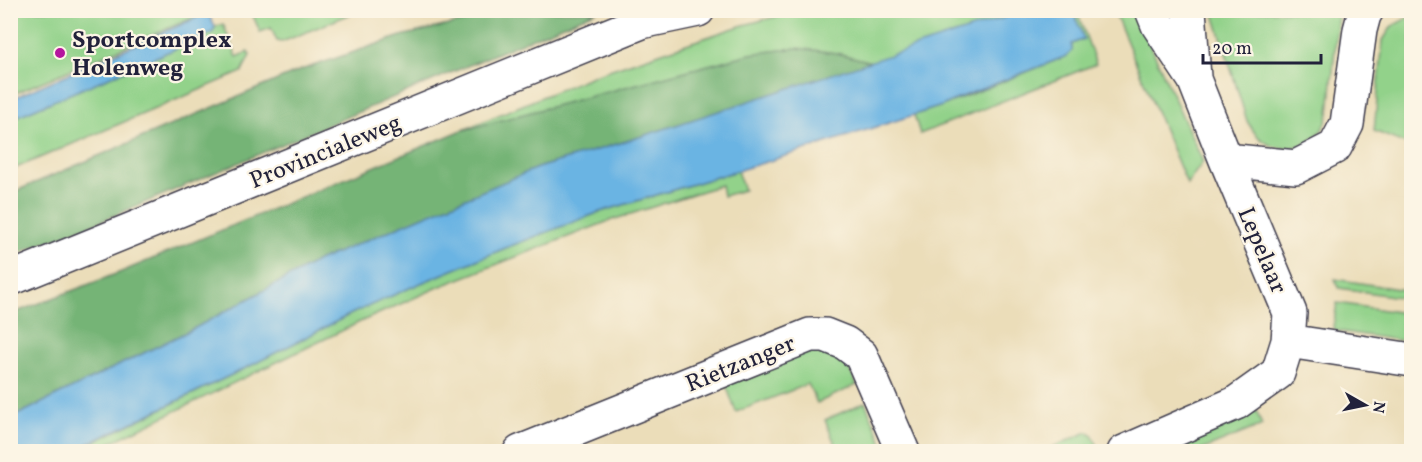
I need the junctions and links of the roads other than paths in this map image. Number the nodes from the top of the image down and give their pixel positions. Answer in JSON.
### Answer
{"nodes":[{"id":1,"x":698,"y":10,"type":"edge"},
{"id":2,"x":1152,"y":10,"type":"edge"},
{"id":3,"x":1189,"y":10,"type":"edge"},
{"id":4,"x":1367,"y":10,"type":"edge"},
{"id":5,"x":651,"y":17,"type":"edge"},
{"id":6,"x":1194,"y":79,"type":"junction"},
{"id":7,"x":1226,"y":160,"type":"junction"},
{"id":8,"x":10,"y":279,"type":"edge"},
{"id":9,"x":1288,"y":341,"type":"junction"},
{"id":10,"x":1412,"y":360,"type":"edge"},
{"id":11,"x":520,"y":452,"type":"edge"},
{"id":12,"x":903,"y":452,"type":"edge"},
{"id":13,"x":1124,"y":452,"type":"edge"}],
"edges":[{"from":1,"to":5,"type":"street","name":"Provincialeweg"},
{"from":2,"to":6,"type":"street","name":"Lepelaar"},
{"from":3,"to":6,"type":"street","name":"Lepelaar"},
{"from":4,"to":7,"type":"street"},
{"from":5,"to":8,"type":"street","name":"Provincialeweg"},
{"from":6,"to":7,"type":"street","name":"Lepelaar"},
{"from":7,"to":9,"type":"street","name":"Lepelaar"},
{"from":9,"to":10,"type":"street"},
{"from":9,"to":13,"type":"street","name":"Lepelaar"},
{"from":11,"to":12,"type":"street","name":"Rietzanger"}]}
